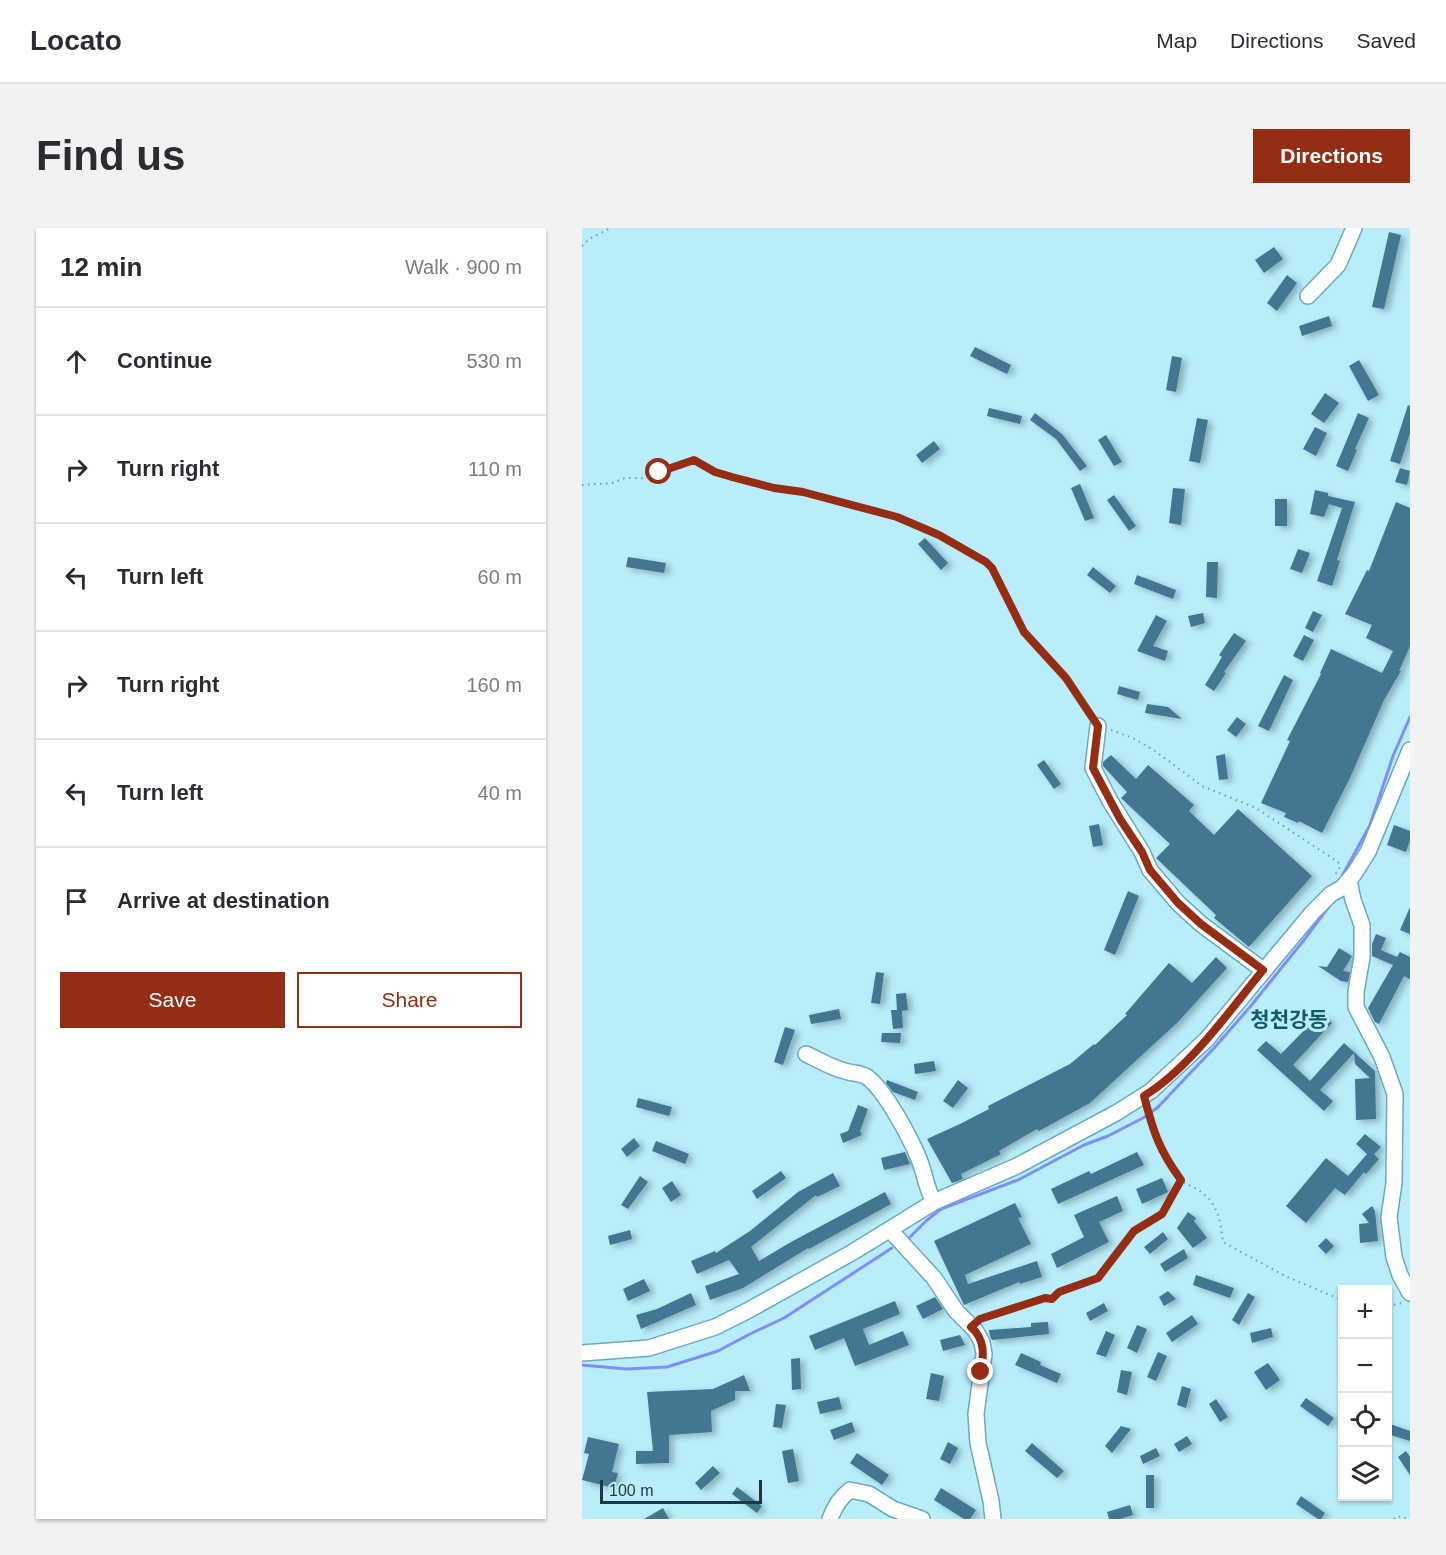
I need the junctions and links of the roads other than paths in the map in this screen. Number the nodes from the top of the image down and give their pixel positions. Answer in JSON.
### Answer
{"nodes":[{"id":1,"x":1354,"y":228,"type":"edge"},
{"id":2,"x":1308,"y":296,"type":"dead end"},
{"id":3,"x":1098,"y":726,"type":"road end"},
{"id":4,"x":1410,"y":750,"type":"edge"},
{"id":5,"x":1341,"y":887,"type":"junction"},
{"id":6,"x":1263,"y":970,"type":"junction"},
{"id":7,"x":806,"y":1054,"type":"dead end"},
{"id":8,"x":934,"y":1202,"type":"junction"},
{"id":9,"x":890,"y":1230,"type":"junction"},
{"id":10,"x":1410,"y":1293,"type":"edge"},
{"id":11,"x":582,"y":1353,"type":"edge"},
{"id":12,"x":830,"y":1519,"type":"edge"},
{"id":13,"x":922,"y":1519,"type":"edge"},
{"id":14,"x":993,"y":1519,"type":"edge"}],
"edges":[{"from":1,"to":2,"type":"street"},
{"from":3,"to":6,"type":"street"},
{"from":4,"to":5,"type":"street"},
{"from":5,"to":6,"type":"street"},
{"from":5,"to":10,"type":"street"},
{"from":6,"to":8,"type":"street"},
{"from":7,"to":8,"type":"street"},
{"from":8,"to":9,"type":"street"},
{"from":9,"to":11,"type":"street"},
{"from":9,"to":14,"type":"street"},
{"from":12,"to":13,"type":"street"}]}
